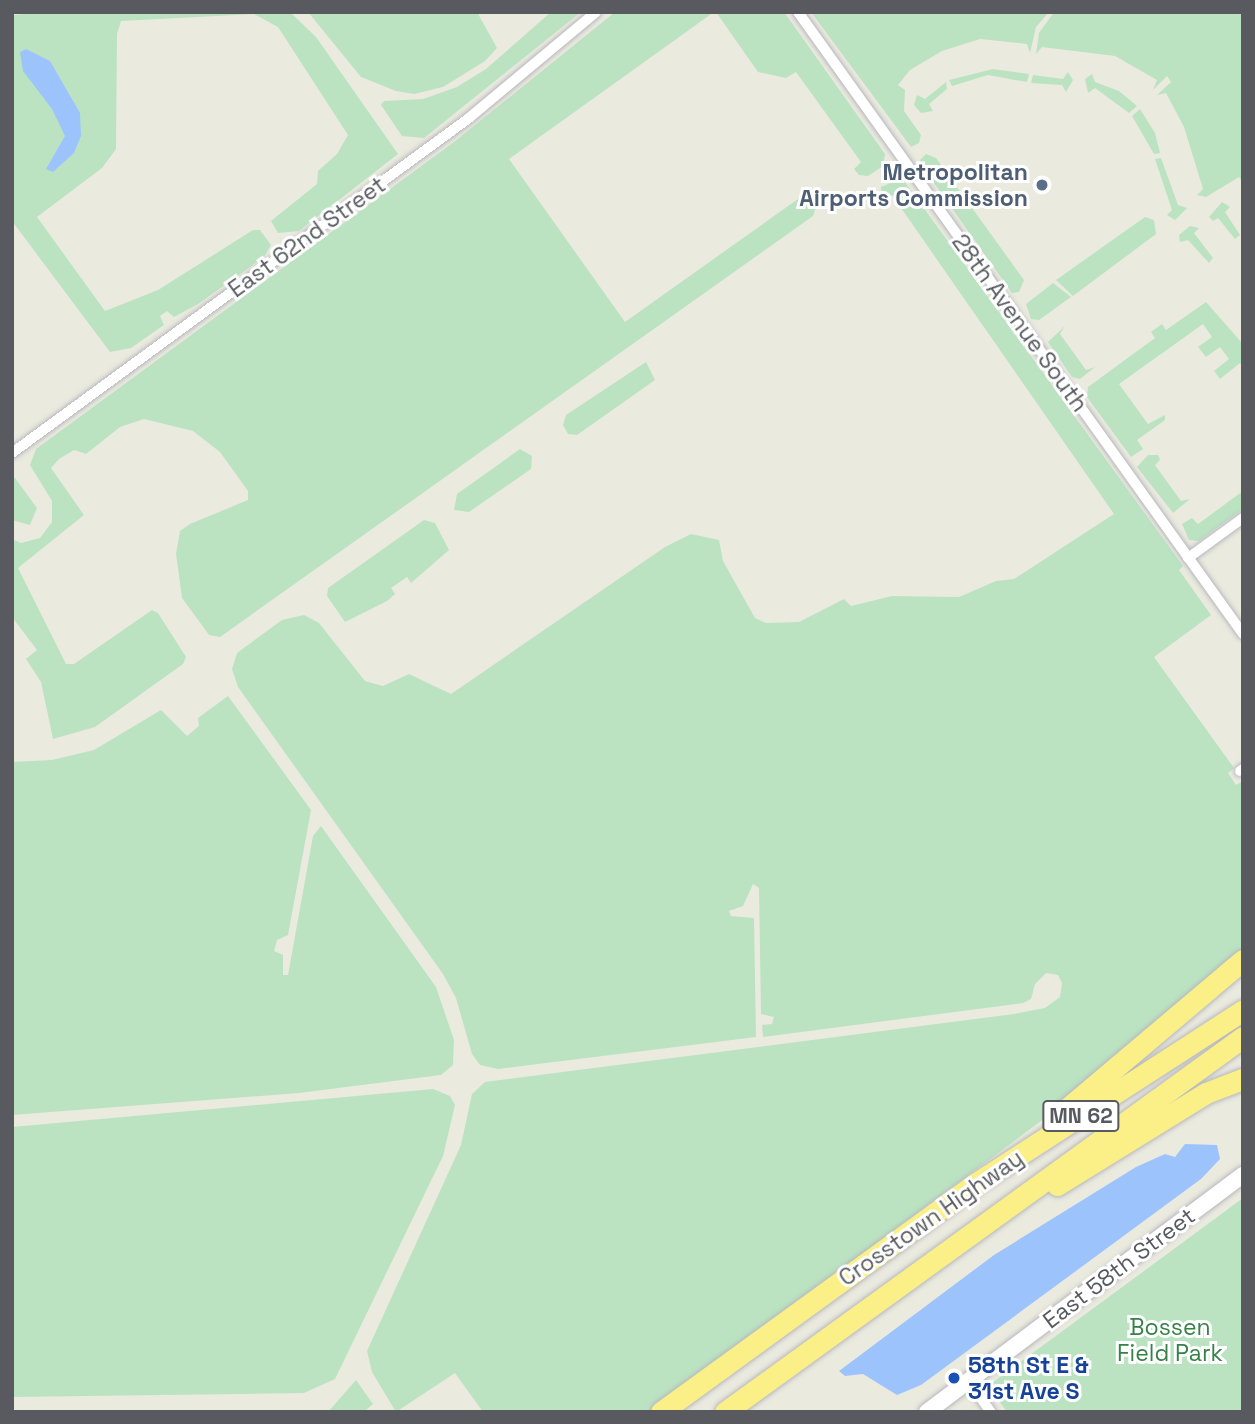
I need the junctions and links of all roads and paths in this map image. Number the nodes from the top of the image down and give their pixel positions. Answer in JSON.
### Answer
{"nodes":[{"id":1,"x":596,"y":12,"type":"edge"},
{"id":2,"x":798,"y":12,"type":"edge"},
{"id":3,"x":12,"y":453,"type":"edge"},
{"id":4,"x":1243,"y":518,"type":"edge"},
{"id":5,"x":1188,"y":558,"type":"junction"},
{"id":6,"x":1243,"y":634,"type":"edge"},
{"id":7,"x":1243,"y":960,"type":"edge"},
{"id":8,"x":1243,"y":1010,"type":"edge"},
{"id":9,"x":1243,"y":1037,"type":"edge"},
{"id":10,"x":1243,"y":1079,"type":"edge"},
{"id":11,"x":1243,"y":1175,"type":"edge"},
{"id":12,"x":976,"y":1183,"type":"junction"},
{"id":13,"x":984,"y":1222,"type":"junction"},
{"id":14,"x":839,"y":1329,"type":"junction"},
{"id":15,"x":970,"y":1381,"type":"junction"},
{"id":16,"x":661,"y":1412,"type":"edge"},
{"id":17,"x":725,"y":1412,"type":"edge"},
{"id":18,"x":743,"y":1412,"type":"edge"},
{"id":19,"x":927,"y":1412,"type":"edge"},
{"id":20,"x":991,"y":1412,"type":"edge"}],
"edges":[{"from":1,"to":3,"type":"street","name":"East 62nd Street"},
{"from":2,"to":5,"type":"street","name":"28th Avenue South"},
{"from":4,"to":5,"type":"street"},
{"from":5,"to":6,"type":"street","name":"28th Avenue South"},
{"from":7,"to":12,"type":"highway"},
{"from":8,"to":12,"type":"highway","name":"Crosstown Highway","number":"MN 62"},
{"from":9,"to":13,"type":"highway","name":"Crosstown Highway","number":"MN 62"},
{"from":10,"to":13,"type":"highway"},
{"from":11,"to":15,"type":"street","name":"East 58th Street"},
{"from":12,"to":16,"type":"highway","name":"Crosstown Highway","number":"MN 62"},
{"from":13,"to":14,"type":"highway","name":"Crosstown Highway","number":"MN 62"},
{"from":14,"to":17,"type":"highway","name":"Crosstown Highway","number":"MN 62"},
{"from":14,"to":18,"type":"highway"},
{"from":15,"to":19,"type":"street","name":"East 58th Street"},
{"from":15,"to":20,"type":"street"}]}
